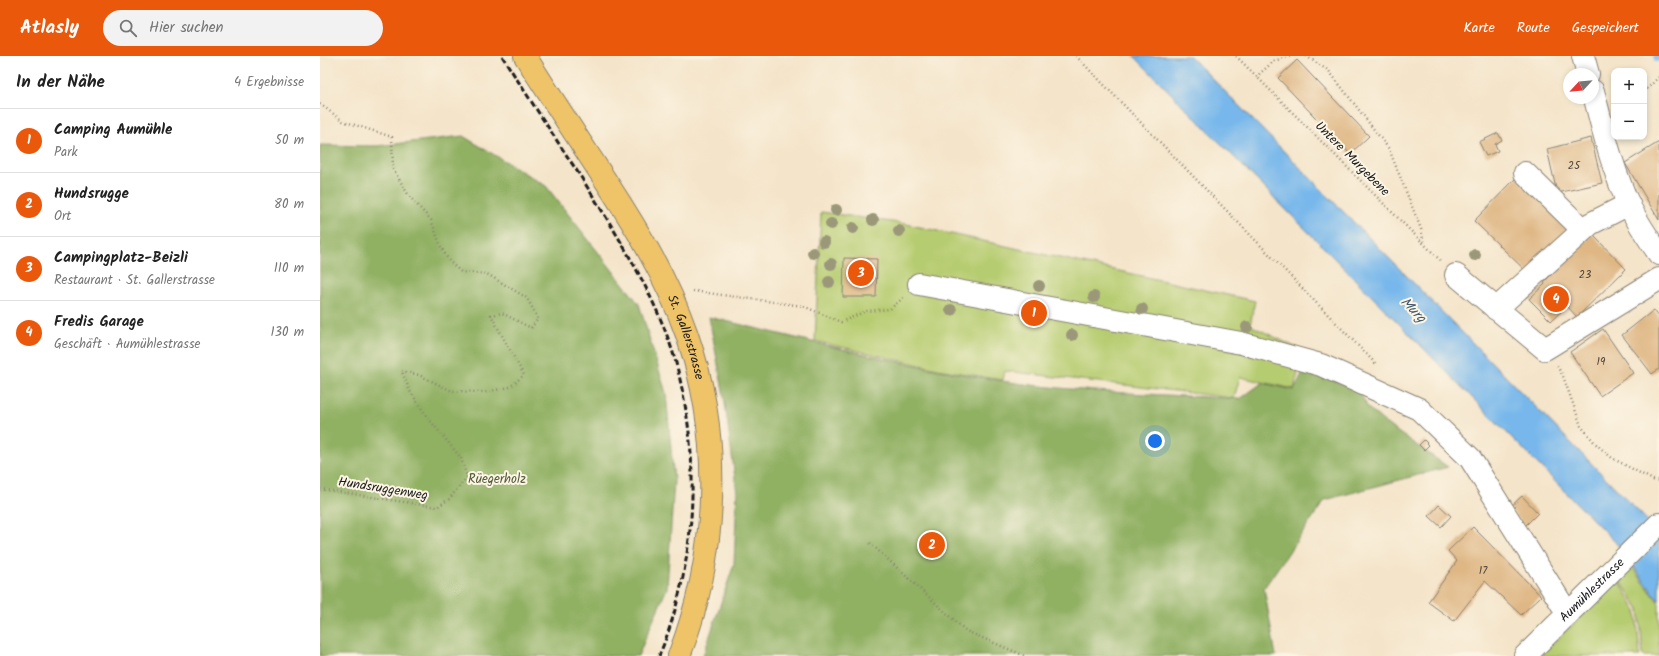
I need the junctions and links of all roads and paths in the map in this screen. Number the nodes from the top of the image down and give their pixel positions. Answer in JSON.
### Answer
{"nodes":[{"id":1,"x":524,"y":56,"type":"edge"},
{"id":2,"x":1076,"y":56,"type":"edge"},
{"id":3,"x":1236,"y":56,"type":"edge"},
{"id":4,"x":1290,"y":56,"type":"edge"},
{"id":5,"x":1306,"y":56,"type":"edge"},
{"id":6,"x":1583,"y":56,"type":"edge"},
{"id":7,"x":1586,"y":68,"type":"edge"},
{"id":8,"x":1256,"y":77,"type":"junction"},
{"id":9,"x":1659,"y":77,"type":"edge"},
{"id":10,"x":1647,"y":89,"type":"edge"},
{"id":11,"x":320,"y":104,"type":"edge"},
{"id":12,"x":1597,"y":104,"type":"edge"},
{"id":13,"x":1525,"y":173,"type":"dead end"},
{"id":14,"x":1629,"y":204,"type":"junction"},
{"id":15,"x":1583,"y":230,"type":"junction"},
{"id":16,"x":1424,"y":245,"type":"junction"},
{"id":17,"x":1659,"y":254,"type":"edge"},
{"id":18,"x":1456,"y":275,"type":"joint"},
{"id":19,"x":1659,"y":279,"type":"edge"},
{"id":20,"x":918,"y":284,"type":"joint"},
{"id":21,"x":687,"y":290,"type":"dead end"},
{"id":22,"x":1496,"y":309,"type":"junction"},
{"id":23,"x":1545,"y":349,"type":"junction"},
{"id":24,"x":1380,"y":368,"type":"dead end"},
{"id":25,"x":1659,"y":481,"type":"edge"},
{"id":26,"x":320,"y":489,"type":"edge"},
{"id":27,"x":1659,"y":524,"type":"edge"},
{"id":28,"x":870,"y":543,"type":"dead end"},
{"id":29,"x":1568,"y":614,"type":"junction"},
{"id":30,"x":679,"y":656,"type":"edge"},
{"id":31,"x":1025,"y":656,"type":"edge"},
{"id":32,"x":1525,"y":656,"type":"edge"}],
"edges":[{"from":1,"to":30,"type":"main road","name":"St. Gallerstrasse"},
{"from":2,"to":24,"type":"path"},
{"from":3,"to":8,"type":"path","name":"Untere Murgebene"},
{"from":4,"to":8,"type":"path"},
{"from":5,"to":16,"type":"path"},
{"from":6,"to":7,"type":"street"},
{"from":8,"to":16,"type":"path","name":"Untere Murgebene"},
{"from":9,"to":10,"type":"path"},
{"from":11,"to":26,"type":"path","name":"Hundsruggenweg"},
{"from":12,"to":14,"type":"street"},
{"from":13,"to":15,"type":"street"},
{"from":14,"to":15,"type":"street"},
{"from":14,"to":17,"type":"street"},
{"from":15,"to":22,"type":"street"},
{"from":16,"to":18,"type":"path","name":"Untere Murgebene"},
{"from":18,"to":22,"type":"street"},
{"from":19,"to":23,"type":"street"},
{"from":20,"to":21,"type":"path"},
{"from":20,"to":29,"type":"street"},
{"from":22,"to":23,"type":"street"},
{"from":23,"to":25,"type":"path"},
{"from":27,"to":29,"type":"street","name":"Aumühlestrasse"},
{"from":28,"to":31,"type":"path"},
{"from":29,"to":32,"type":"street","name":"Aumühlestrasse"}]}
